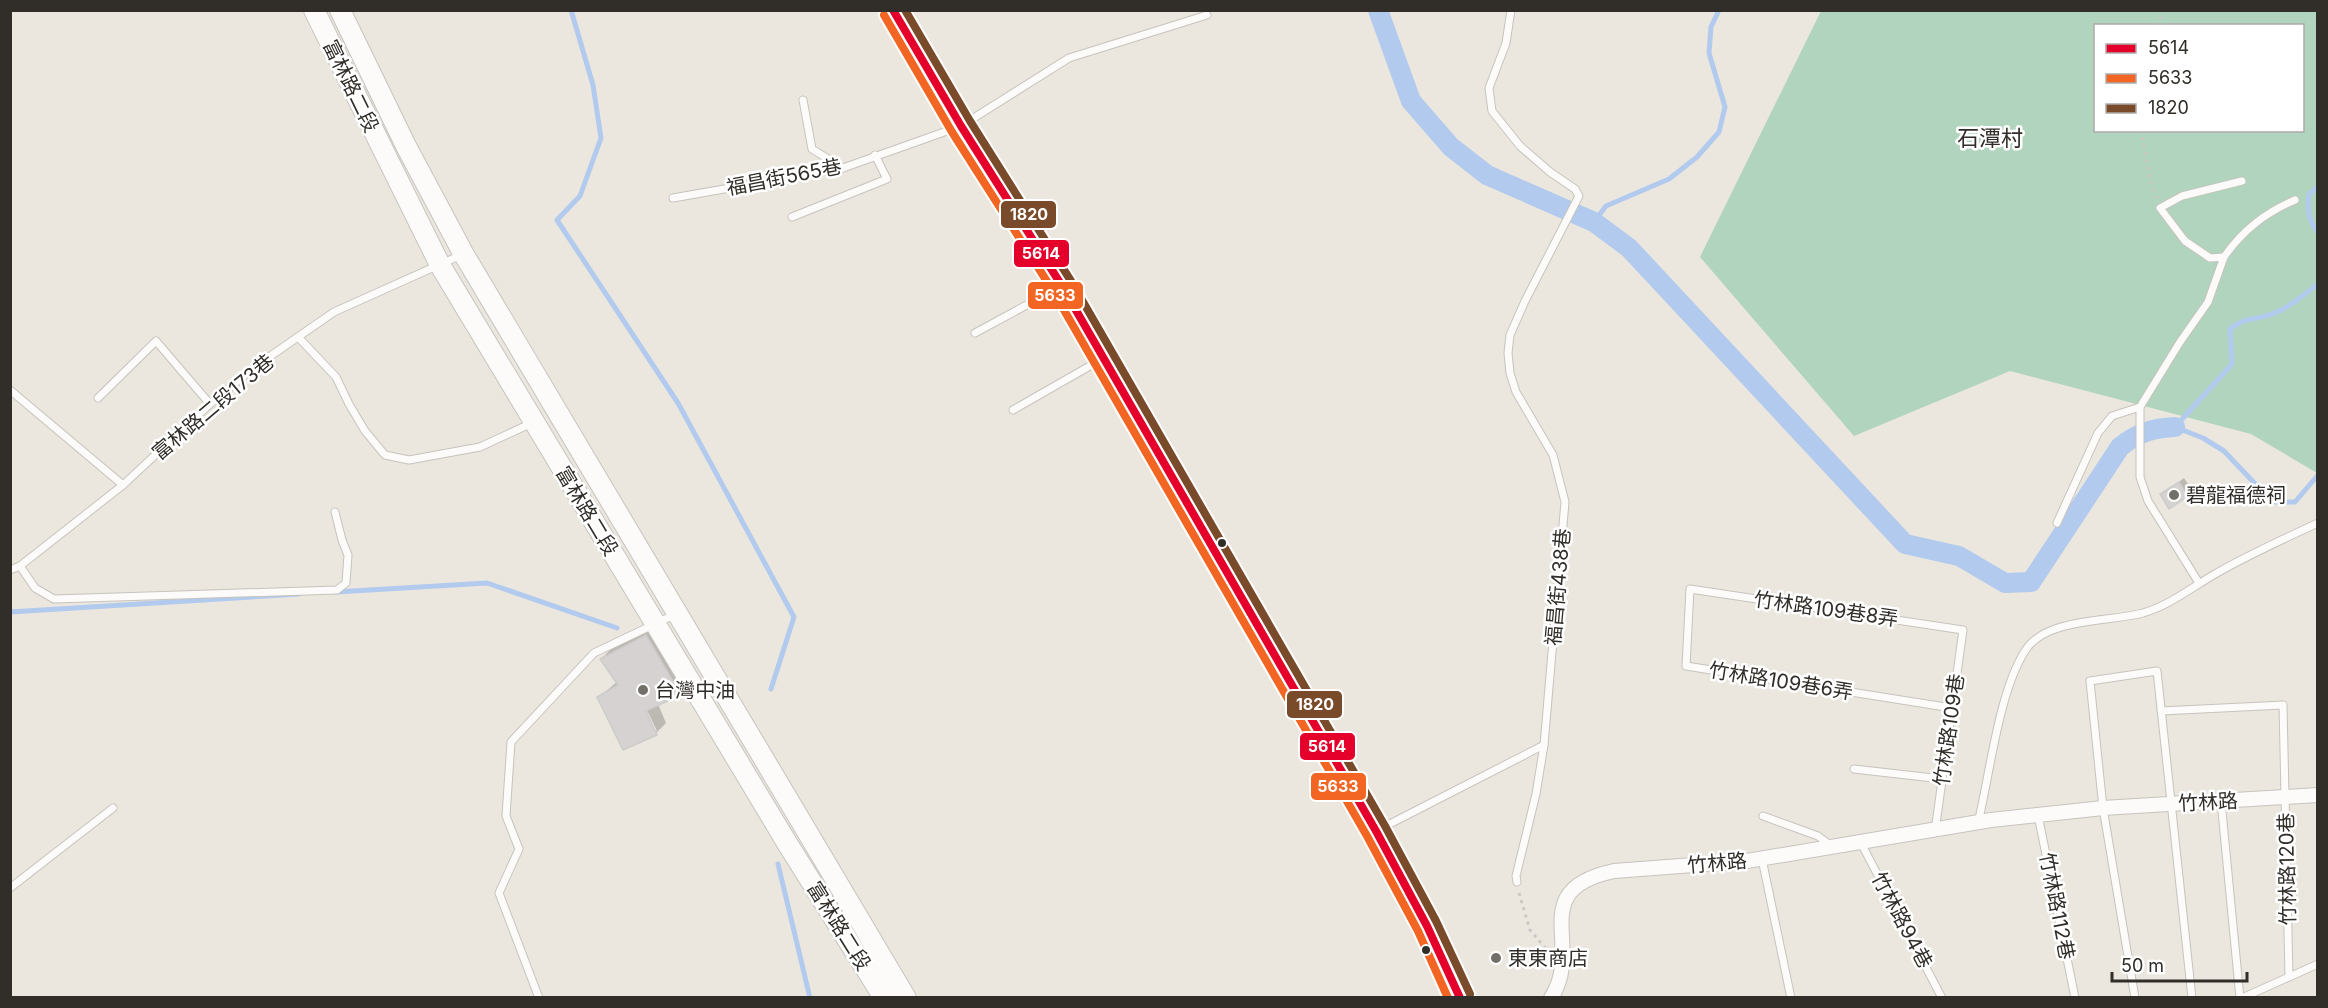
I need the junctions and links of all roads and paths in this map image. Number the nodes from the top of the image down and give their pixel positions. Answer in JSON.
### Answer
{"nodes":[{"id":1,"x":314,"y":10,"type":"edge"},
{"id":2,"x":340,"y":10,"type":"edge"},
{"id":3,"x":893,"y":10,"type":"edge"},
{"id":4,"x":1511,"y":10,"type":"edge"},
{"id":5,"x":1207,"y":15,"type":"dead end"},
{"id":6,"x":377,"y":86,"type":"junction"},
{"id":7,"x":357,"y":98,"type":"junction"},
{"id":8,"x":803,"y":100,"type":"dead end"},
{"id":9,"x":961,"y":126,"type":"junction"},
{"id":10,"x":2142,"y":132,"type":"edge"},
{"id":11,"x":874,"y":155,"type":"junction"},
{"id":12,"x":843,"y":168,"type":"junction"},
{"id":13,"x":2242,"y":181,"type":"dead end"},
{"id":14,"x":673,"y":198,"type":"dead end"},
{"id":15,"x":2295,"y":200,"type":"dead end"},
{"id":16,"x":2160,"y":208,"type":"junction"},
{"id":17,"x":792,"y":217,"type":"dead end"},
{"id":18,"x":463,"y":254,"type":"junction"},
{"id":19,"x":2224,"y":257,"type":"junction"},
{"id":20,"x":440,"y":266,"type":"junction"},
{"id":21,"x":1062,"y":286,"type":"junction"},
{"id":22,"x":975,"y":333,"type":"dead end"},
{"id":23,"x":299,"y":338,"type":"junction"},
{"id":24,"x":1103,"y":358,"type":"junction"},
{"id":25,"x":10,"y":390,"type":"edge"},
{"id":26,"x":98,"y":398,"type":"dead end"},
{"id":27,"x":210,"y":404,"type":"junction"},
{"id":28,"x":2140,"y":408,"type":"junction"},
{"id":29,"x":1013,"y":410,"type":"dead end"},
{"id":30,"x":534,"y":422,"type":"junction"},
{"id":31,"x":123,"y":485,"type":"junction"},
{"id":32,"x":335,"y":512,"type":"dead end"},
{"id":33,"x":2057,"y":523,"type":"dead end"},
{"id":34,"x":2318,"y":523,"type":"edge"},
{"id":35,"x":20,"y":566,"type":"junction"},
{"id":36,"x":10,"y":570,"type":"edge"},
{"id":37,"x":2199,"y":583,"type":"junction"},
{"id":38,"x":1690,"y":589,"type":"joint"},
{"id":39,"x":676,"y":614,"type":"junction"},
{"id":40,"x":656,"y":625,"type":"junction"},
{"id":41,"x":1963,"y":630,"type":"joint"},
{"id":42,"x":727,"y":696,"type":"junction"},
{"id":43,"x":706,"y":708,"type":"junction"},
{"id":44,"x":1952,"y":708,"type":"junction"},
{"id":45,"x":2161,"y":711,"type":"junction"},
{"id":46,"x":1544,"y":745,"type":"junction"},
{"id":47,"x":1854,"y":769,"type":"dead end"},
{"id":48,"x":1942,"y":779,"type":"junction"},
{"id":49,"x":2318,"y":795,"type":"edge"},
{"id":50,"x":2286,"y":797,"type":"junction"},
{"id":51,"x":2221,"y":801,"type":"junction"},
{"id":52,"x":2172,"y":804,"type":"junction"},
{"id":53,"x":113,"y":808,"type":"dead end"},
{"id":54,"x":2103,"y":808,"type":"junction"},
{"id":55,"x":2038,"y":815,"type":"junction"},
{"id":56,"x":1763,"y":816,"type":"dead end"},
{"id":57,"x":1984,"y":822,"type":"junction"},
{"id":58,"x":1376,"y":831,"type":"junction"},
{"id":59,"x":1935,"y":831,"type":"junction"},
{"id":60,"x":1861,"y":843,"type":"junction"},
{"id":61,"x":1835,"y":848,"type":"junction"},
{"id":62,"x":1762,"y":859,"type":"junction"},
{"id":63,"x":1517,"y":882,"type":"joint"},
{"id":64,"x":10,"y":888,"type":"edge"},
{"id":65,"x":2318,"y":964,"type":"edge"},
{"id":66,"x":1563,"y":970,"type":"junction"},
{"id":67,"x":2289,"y":977,"type":"junction"},
{"id":68,"x":539,"y":998,"type":"edge"},
{"id":69,"x":884,"y":998,"type":"edge"},
{"id":70,"x":906,"y":998,"type":"edge"},
{"id":71,"x":1460,"y":998,"type":"edge"},
{"id":72,"x":1551,"y":998,"type":"edge"},
{"id":73,"x":1791,"y":998,"type":"edge"},
{"id":74,"x":1942,"y":998,"type":"edge"},
{"id":75,"x":2075,"y":998,"type":"edge"},
{"id":76,"x":2135,"y":998,"type":"edge"},
{"id":77,"x":2192,"y":998,"type":"edge"},
{"id":78,"x":2241,"y":998,"type":"edge"}],
"edges":[{"from":1,"to":7,"type":"main road","name":"富林路二段"},
{"from":2,"to":6,"type":"main road","name":"富林路二段"},
{"from":3,"to":9,"type":"main road"},
{"from":4,"to":46,"type":"lane","name":"福昌街438巷"},
{"from":5,"to":9,"type":"lane","name":"福昌街565巷"},
{"from":6,"to":7,"type":"main road"},
{"from":6,"to":18,"type":"main road","name":"富林路二段"},
{"from":7,"to":20,"type":"main road","name":"富林路二段"},
{"from":8,"to":12,"type":"lane"},
{"from":9,"to":11,"type":"lane","name":"福昌街565巷"},
{"from":9,"to":21,"type":"main road"},
{"from":10,"to":16,"type":"path"},
{"from":11,"to":12,"type":"lane","name":"福昌街565巷"},
{"from":11,"to":17,"type":"lane"},
{"from":12,"to":14,"type":"lane","name":"福昌街565巷"},
{"from":13,"to":16,"type":"lane"},
{"from":15,"to":19,"type":"lane"},
{"from":16,"to":19,"type":"lane"},
{"from":18,"to":20,"type":"lane","name":"富林路二段173巷"},
{"from":18,"to":39,"type":"main road","name":"富林路二段"},
{"from":19,"to":28,"type":"lane"},
{"from":20,"to":23,"type":"lane","name":"富林路二段173巷"},
{"from":20,"to":30,"type":"main road","name":"富林路二段"},
{"from":21,"to":22,"type":"lane"},
{"from":21,"to":24,"type":"main road"},
{"from":23,"to":27,"type":"lane","name":"富林路二段173巷"},
{"from":23,"to":30,"type":"lane"},
{"from":24,"to":29,"type":"lane"},
{"from":24,"to":58,"type":"main road"},
{"from":25,"to":31,"type":"lane"},
{"from":26,"to":27,"type":"lane"},
{"from":27,"to":31,"type":"lane","name":"富林路二段173巷"},
{"from":28,"to":33,"type":"lane"},
{"from":28,"to":37,"type":"lane"},
{"from":30,"to":40,"type":"main road","name":"富林路二段"},
{"from":31,"to":35,"type":"lane","name":"富林路二段173巷"},
{"from":32,"to":35,"type":"lane"},
{"from":34,"to":37,"type":"lane"},
{"from":35,"to":36,"type":"lane","name":"富林路二段173巷"},
{"from":37,"to":57,"type":"lane"},
{"from":38,"to":41,"type":"lane","name":"竹林路109巷8弄"},
{"from":38,"to":44,"type":"lane","name":"竹林路109巷6弄"},
{"from":39,"to":40,"type":"lane"},
{"from":39,"to":42,"type":"main road","name":"富林路二段"},
{"from":40,"to":43,"type":"main road","name":"富林路二段"},
{"from":40,"to":68,"type":"lane"},
{"from":41,"to":44,"type":"lane","name":"竹林路109巷"},
{"from":42,"to":43,"type":"street"},
{"from":42,"to":70,"type":"main road","name":"富林路二段"},
{"from":43,"to":69,"type":"main road","name":"富林路二段"},
{"from":44,"to":48,"type":"lane","name":"竹林路109巷"},
{"from":45,"to":50,"type":"lane","name":"竹林路120巷"},
{"from":45,"to":52,"type":"lane"},
{"from":45,"to":54,"type":"lane"},
{"from":46,"to":58,"type":"lane"},
{"from":46,"to":63,"type":"lane","name":"福昌街438巷"},
{"from":47,"to":48,"type":"lane"},
{"from":48,"to":59,"type":"lane","name":"竹林路109巷"},
{"from":49,"to":50,"type":"street","name":"竹林路"},
{"from":50,"to":51,"type":"street","name":"竹林路"},
{"from":50,"to":67,"type":"lane","name":"竹林路120巷"},
{"from":51,"to":52,"type":"street","name":"竹林路"},
{"from":51,"to":78,"type":"lane"},
{"from":52,"to":54,"type":"street","name":"竹林路"},
{"from":52,"to":77,"type":"lane"},
{"from":53,"to":64,"type":"lane"},
{"from":54,"to":55,"type":"street","name":"竹林路"},
{"from":54,"to":76,"type":"lane"},
{"from":55,"to":57,"type":"street","name":"竹林路"},
{"from":55,"to":75,"type":"lane","name":"竹林路112巷"},
{"from":56,"to":61,"type":"lane"},
{"from":57,"to":59,"type":"street","name":"竹林路"},
{"from":58,"to":71,"type":"main road"},
{"from":59,"to":60,"type":"street","name":"竹林路"},
{"from":60,"to":61,"type":"street","name":"竹林路"},
{"from":60,"to":74,"type":"lane","name":"竹林路94巷"},
{"from":61,"to":62,"type":"street","name":"竹林路"},
{"from":62,"to":66,"type":"street","name":"竹林路"},
{"from":62,"to":73,"type":"lane"},
{"from":63,"to":66,"type":"path"},
{"from":65,"to":67,"type":"lane"},
{"from":66,"to":72,"type":"street","name":"竹林路"},
{"from":67,"to":78,"type":"lane"}]}
